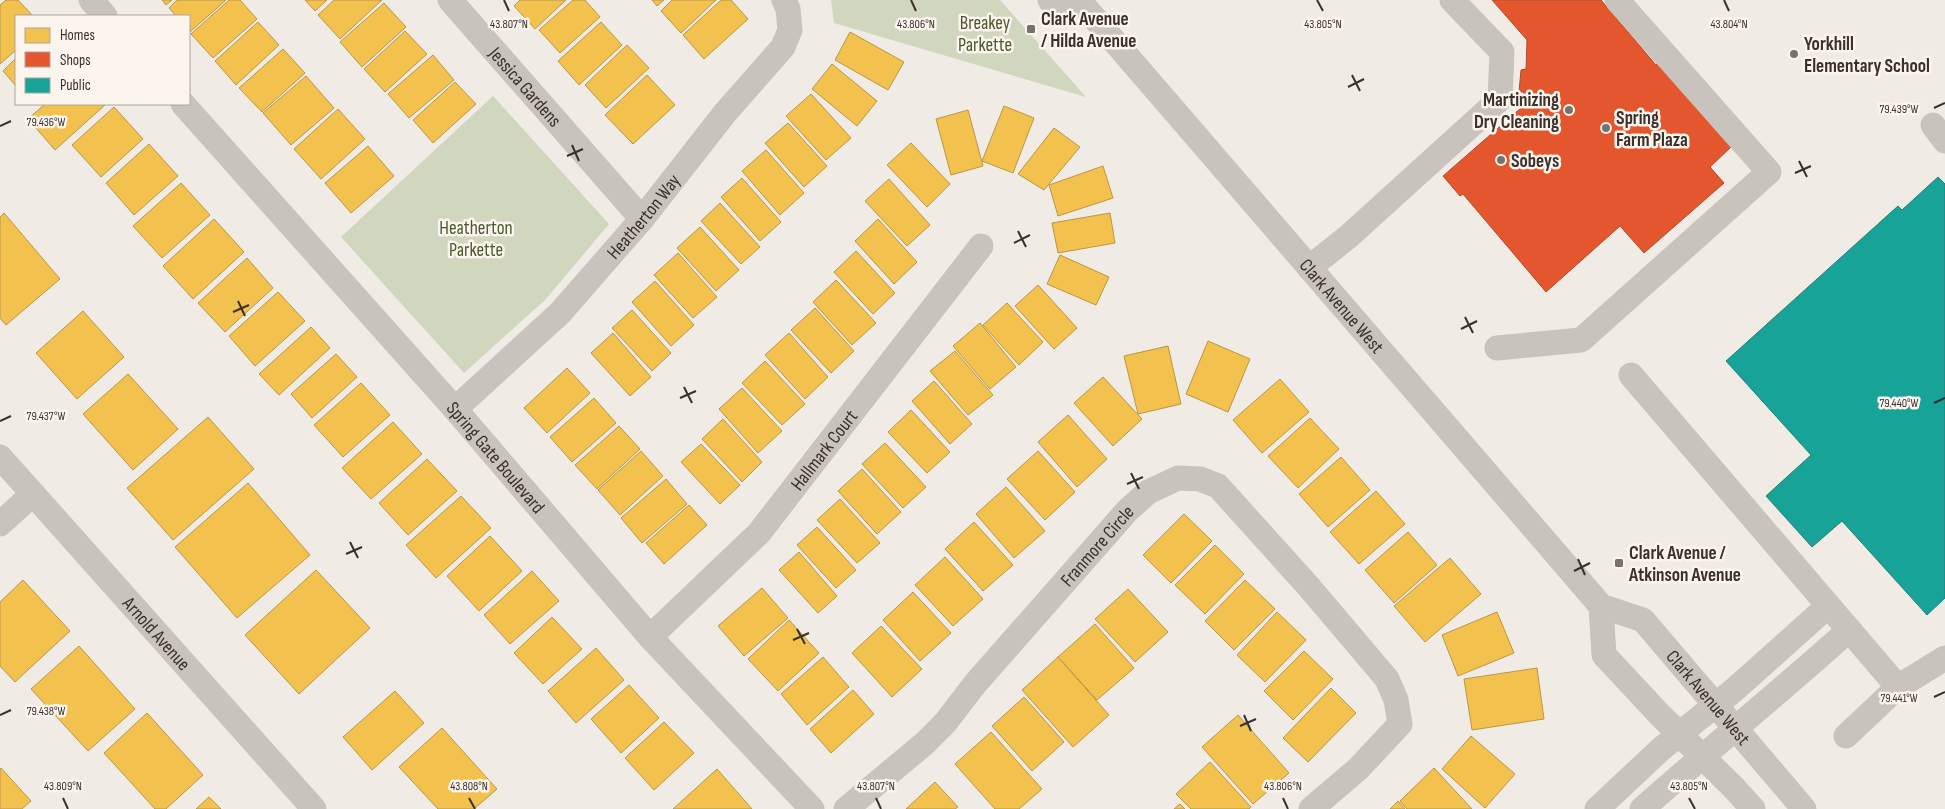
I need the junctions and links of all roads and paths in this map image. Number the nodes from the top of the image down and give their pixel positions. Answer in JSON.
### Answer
{"nodes":[{"id":1,"x":90,"y":0,"type":"edge"},
{"id":2,"x":450,"y":0,"type":"edge"},
{"id":3,"x":784,"y":0,"type":"edge"},
{"id":4,"x":1050,"y":0,"type":"edge"},
{"id":5,"x":1452,"y":0,"type":"edge"},
{"id":6,"x":1617,"y":0,"type":"edge"},
{"id":7,"x":1084,"y":3,"type":"edge"},
{"id":8,"x":104,"y":15,"type":"edge"},
{"id":9,"x":184,"y":105,"type":"edge"},
{"id":10,"x":642,"y":219,"type":"junction"},
{"id":11,"x":981,"y":246,"type":"dead end"},
{"id":12,"x":1309,"y":268,"type":"junction"},
{"id":13,"x":1497,"y":348,"type":"dead end"},
{"id":14,"x":1631,"y":375,"type":"dead end"},
{"id":15,"x":455,"y":409,"type":"junction"},
{"id":16,"x":0,"y":457,"type":"edge"},
{"id":17,"x":33,"y":494,"type":"junction"},
{"id":18,"x":0,"y":524,"type":"edge"},
{"id":19,"x":1601,"y":606,"type":"junction"},
{"id":20,"x":1828,"y":606,"type":"junction"},
{"id":21,"x":1849,"y":630,"type":"junction"},
{"id":22,"x":650,"y":637,"type":"junction"},
{"id":23,"x":1945,"y":658,"type":"edge"},
{"id":24,"x":1898,"y":687,"type":"junction"},
{"id":25,"x":1715,"y":705,"type":"junction"},
{"id":26,"x":1736,"y":729,"type":"junction"},
{"id":27,"x":1679,"y":734,"type":"junction"},
{"id":28,"x":1846,"y":736,"type":"dead end"},
{"id":29,"x":1701,"y":757,"type":"junction"},
{"id":30,"x":314,"y":809,"type":"edge"},
{"id":31,"x":812,"y":809,"type":"edge"},
{"id":32,"x":846,"y":809,"type":"edge"},
{"id":33,"x":1312,"y":809,"type":"edge"},
{"id":34,"x":1597,"y":809,"type":"edge"},
{"id":35,"x":1642,"y":809,"type":"edge"},
{"id":36,"x":1753,"y":809,"type":"edge"},
{"id":37,"x":1804,"y":809,"type":"edge"}],
"edges":[{"from":1,"to":8,"type":"street"},
{"from":2,"to":10,"type":"street","name":"Jessica Gardens"},
{"from":3,"to":10,"type":"street","name":"Heatherton Way"},
{"from":4,"to":7,"type":"street","name":"Clark Avenue West"},
{"from":5,"to":12,"type":"street"},
{"from":6,"to":13,"type":"street"},
{"from":7,"to":12,"type":"street","name":"Clark Avenue West"},
{"from":9,"to":15,"type":"street","name":"Spring Gate Boulevard"},
{"from":10,"to":15,"type":"street","name":"Heatherton Way"},
{"from":11,"to":22,"type":"street","name":"Hallmark Court"},
{"from":12,"to":19,"type":"street","name":"Clark Avenue West"},
{"from":14,"to":20,"type":"street"},
{"from":15,"to":22,"type":"street","name":"Spring Gate Boulevard"},
{"from":16,"to":17,"type":"street","name":"Arnold Avenue"},
{"from":17,"to":18,"type":"street"},
{"from":17,"to":30,"type":"street","name":"Arnold Avenue"},
{"from":19,"to":25,"type":"street","name":"Clark Avenue West"},
{"from":19,"to":27,"type":"street"},
{"from":20,"to":21,"type":"street"},
{"from":20,"to":25,"type":"street"},
{"from":21,"to":24,"type":"street"},
{"from":21,"to":26,"type":"street"},
{"from":22,"to":31,"type":"street","name":"Spring Gate Boulevard"},
{"from":23,"to":24,"type":"street"},
{"from":24,"to":28,"type":"street"},
{"from":25,"to":26,"type":"street","name":"Clark Avenue West"},
{"from":25,"to":27,"type":"street"},
{"from":26,"to":29,"type":"street"},
{"from":26,"to":37,"type":"street","name":"Clark Avenue West"},
{"from":27,"to":29,"type":"street"},
{"from":27,"to":34,"type":"street"},
{"from":29,"to":35,"type":"street"},
{"from":29,"to":36,"type":"street"},
{"from":32,"to":33,"type":"street","name":"Franmore Circle"}]}
